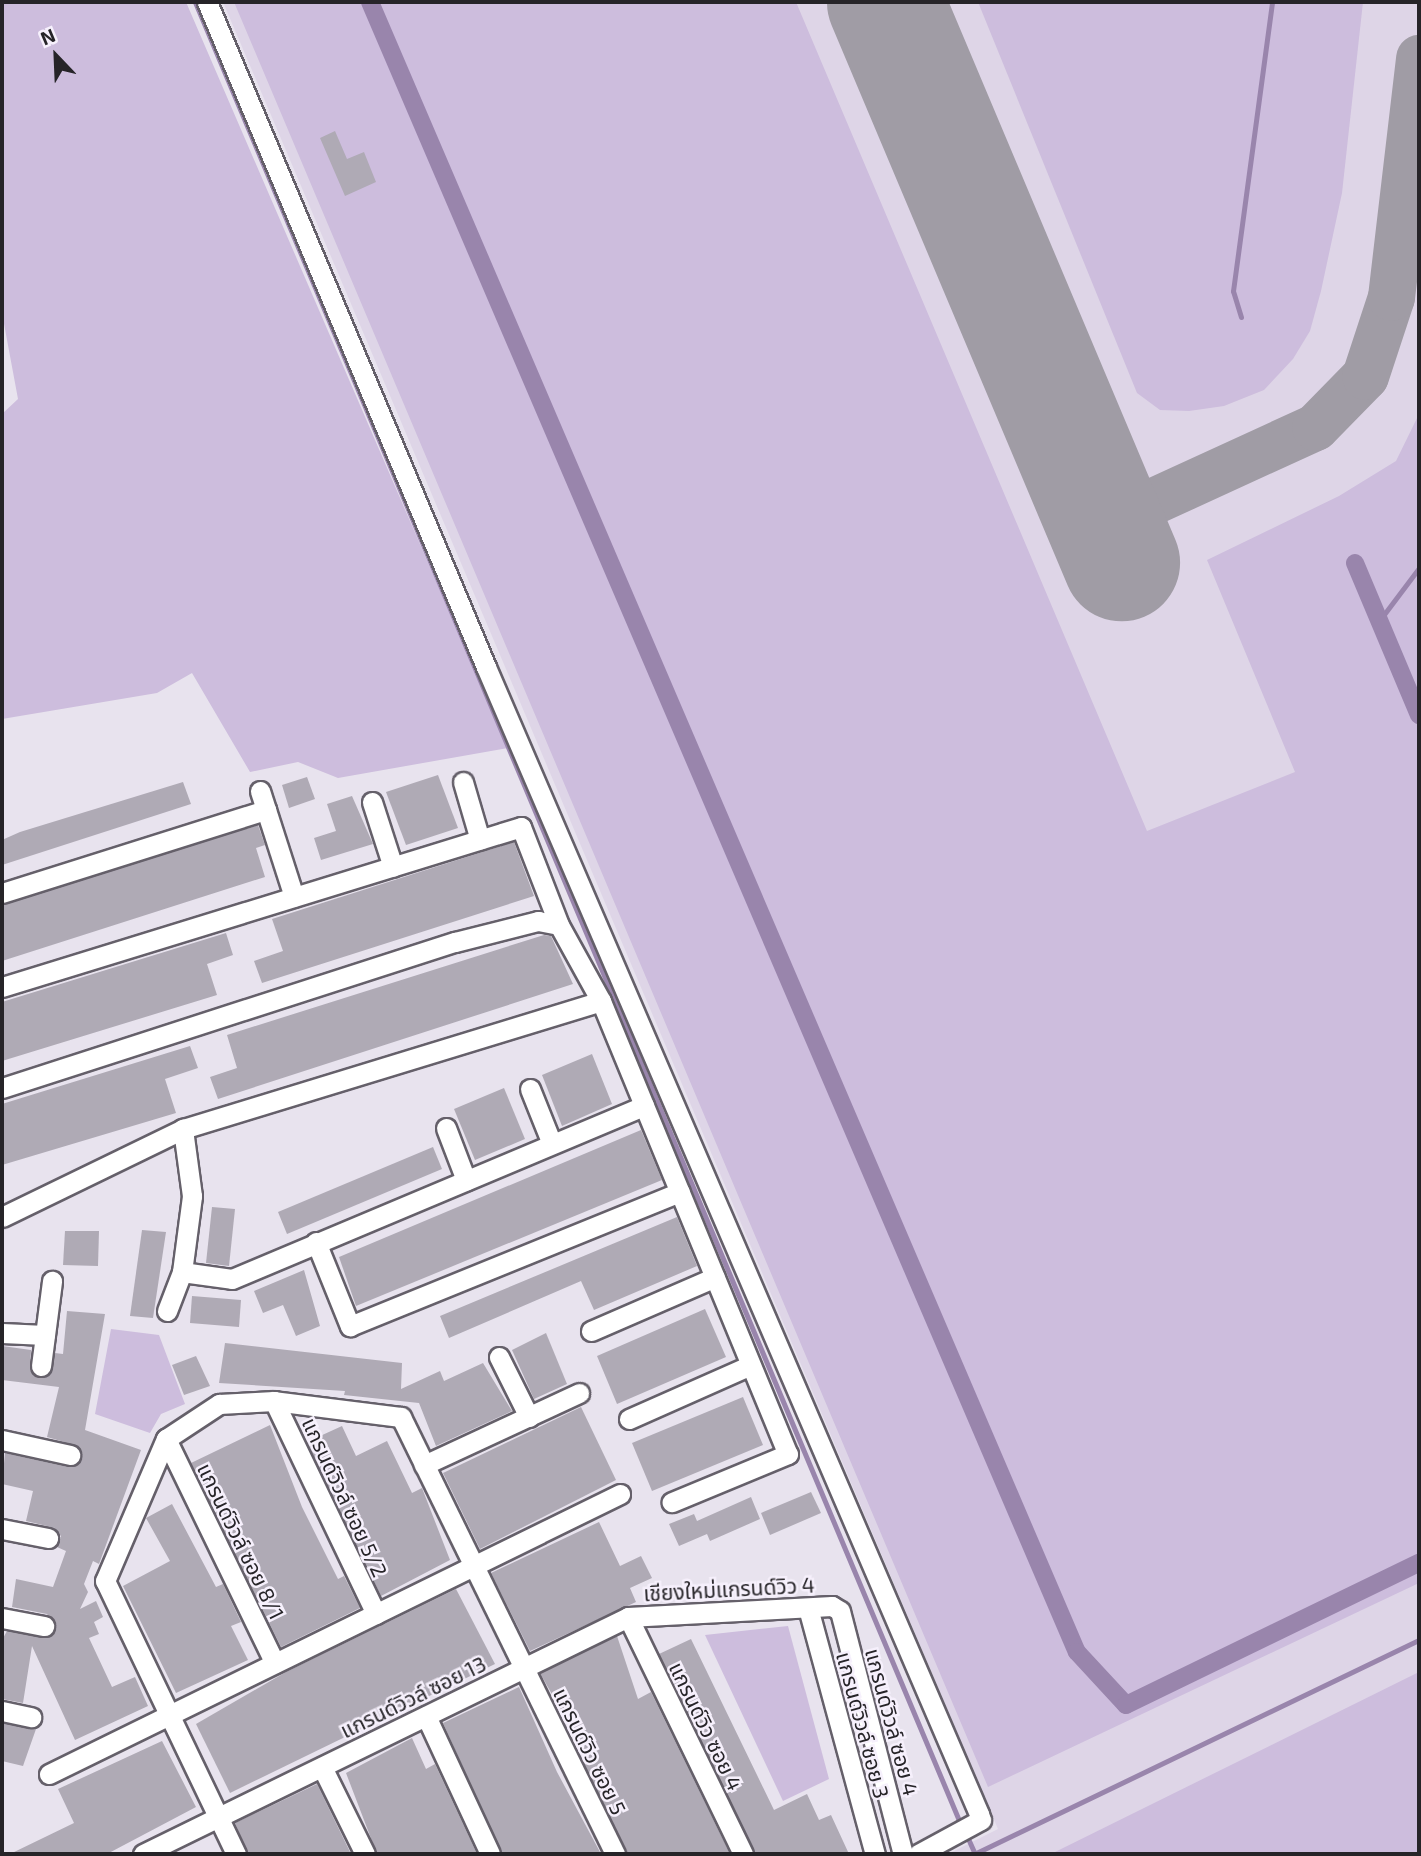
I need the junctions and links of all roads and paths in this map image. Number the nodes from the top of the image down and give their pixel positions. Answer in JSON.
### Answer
{"nodes":[{"id":1,"x":207,"y":2,"type":"edge"},
{"id":2,"x":463,"y":782,"type":"dead end"},
{"id":3,"x":372,"y":802,"type":"dead end"},
{"id":4,"x":480,"y":840,"type":"junction"},
{"id":5,"x":393,"y":867,"type":"junction"},
{"id":6,"x":2,"y":893,"type":"edge"},
{"id":7,"x":294,"y":897,"type":"junction"},
{"id":8,"x":559,"y":925,"type":"junction"},
{"id":9,"x":2,"y":987,"type":"edge"},
{"id":10,"x":601,"y":1001,"type":"junction"},
{"id":11,"x":2,"y":1088,"type":"edge"},
{"id":12,"x":530,"y":1089,"type":"dead end"},
{"id":13,"x":644,"y":1106,"type":"junction"},
{"id":14,"x":446,"y":1128,"type":"dead end"},
{"id":15,"x":183,"y":1129,"type":"junction"},
{"id":16,"x":552,"y":1144,"type":"junction"},
{"id":17,"x":467,"y":1180,"type":"junction"},
{"id":18,"x":680,"y":1192,"type":"junction"},
{"id":19,"x":2,"y":1217,"type":"edge"},
{"id":20,"x":316,"y":1242,"type":"junction"},
{"id":21,"x":182,"y":1272,"type":"junction"},
{"id":22,"x":715,"y":1278,"type":"junction"},
{"id":23,"x":52,"y":1281,"type":"dead end"},
{"id":24,"x":167,"y":1311,"type":"dead end"},
{"id":25,"x":591,"y":1331,"type":"dead end"},
{"id":26,"x":2,"y":1333,"type":"edge"},
{"id":27,"x":45,"y":1335,"type":"junction"},
{"id":28,"x":499,"y":1357,"type":"dead end"},
{"id":29,"x":751,"y":1365,"type":"junction"},
{"id":30,"x":41,"y":1366,"type":"dead end"},
{"id":31,"x":579,"y":1393,"type":"dead end"},
{"id":32,"x":274,"y":1401,"type":"junction"},
{"id":33,"x":528,"y":1417,"type":"junction"},
{"id":34,"x":629,"y":1419,"type":"dead end"},
{"id":35,"x":166,"y":1439,"type":"junction"},
{"id":36,"x":2,"y":1440,"type":"edge"},
{"id":37,"x":71,"y":1455,"type":"dead end"},
{"id":38,"x":424,"y":1465,"type":"junction"},
{"id":39,"x":620,"y":1494,"type":"dead end"},
{"id":40,"x":672,"y":1502,"type":"dead end"},
{"id":41,"x":2,"y":1529,"type":"edge"},
{"id":42,"x":48,"y":1538,"type":"dead end"},
{"id":43,"x":473,"y":1566,"type":"junction"},
{"id":44,"x":832,"y":1606,"type":"joint"},
{"id":45,"x":808,"y":1608,"type":"junction"},
{"id":46,"x":376,"y":1614,"type":"junction"},
{"id":47,"x":628,"y":1617,"type":"junction"},
{"id":48,"x":2,"y":1618,"type":"edge"},
{"id":49,"x":44,"y":1626,"type":"dead end"},
{"id":50,"x":275,"y":1663,"type":"junction"},
{"id":51,"x":524,"y":1668,"type":"junction"},
{"id":52,"x":2,"y":1711,"type":"edge"},
{"id":53,"x":171,"y":1714,"type":"junction"},
{"id":54,"x":426,"y":1716,"type":"junction"},
{"id":55,"x":31,"y":1717,"type":"dead end"},
{"id":56,"x":322,"y":1767,"type":"junction"},
{"id":57,"x":49,"y":1774,"type":"dead end"},
{"id":58,"x":219,"y":1818,"type":"junction"},
{"id":59,"x":143,"y":1854,"type":"edge"},
{"id":60,"x":236,"y":1854,"type":"edge"},
{"id":61,"x":365,"y":1854,"type":"edge"},
{"id":62,"x":490,"y":1854,"type":"edge"},
{"id":63,"x":615,"y":1854,"type":"edge"},
{"id":64,"x":743,"y":1854,"type":"edge"},
{"id":65,"x":875,"y":1854,"type":"edge"},
{"id":66,"x":903,"y":1854,"type":"edge"},
{"id":67,"x":918,"y":1854,"type":"edge"}],
"edges":[{"from":1,"to":67,"type":"street"},
{"from":2,"to":4,"type":"street"},
{"from":3,"to":5,"type":"street"},
{"from":4,"to":5,"type":"street"},
{"from":4,"to":8,"type":"street"},
{"from":5,"to":7,"type":"street"},
{"from":6,"to":7,"type":"street"},
{"from":7,"to":9,"type":"street"},
{"from":8,"to":10,"type":"street"},
{"from":8,"to":11,"type":"street"},
{"from":10,"to":13,"type":"street"},
{"from":10,"to":15,"type":"street"},
{"from":12,"to":16,"type":"street"},
{"from":13,"to":16,"type":"street"},
{"from":13,"to":18,"type":"street"},
{"from":14,"to":17,"type":"street"},
{"from":15,"to":19,"type":"street"},
{"from":15,"to":21,"type":"street"},
{"from":16,"to":17,"type":"street"},
{"from":17,"to":20,"type":"street"},
{"from":18,"to":20,"type":"street"},
{"from":18,"to":22,"type":"street"},
{"from":20,"to":21,"type":"street"},
{"from":21,"to":24,"type":"street"},
{"from":22,"to":25,"type":"street"},
{"from":22,"to":29,"type":"street"},
{"from":23,"to":27,"type":"street"},
{"from":26,"to":27,"type":"street"},
{"from":27,"to":30,"type":"street"},
{"from":28,"to":33,"type":"street"},
{"from":29,"to":34,"type":"street"},
{"from":29,"to":40,"type":"street"},
{"from":31,"to":33,"type":"street"},
{"from":32,"to":35,"type":"street"},
{"from":32,"to":38,"type":"street","name":"แกรนด์วิว ซอย 5"},
{"from":32,"to":46,"type":"street","name":"แกรนด์วิวล์ ซอย 5/2"},
{"from":33,"to":38,"type":"street"},
{"from":35,"to":50,"type":"street","name":"แกรนด์วิวล์ ซอย 8/1"},
{"from":35,"to":53,"type":"street"},
{"from":36,"to":37,"type":"street"},
{"from":38,"to":43,"type":"street","name":"แกรนด์วิว ซอย 5"},
{"from":39,"to":43,"type":"street"},
{"from":41,"to":42,"type":"street"},
{"from":43,"to":46,"type":"street"},
{"from":43,"to":51,"type":"street","name":"แกรนด์วิว ซอย 5"},
{"from":44,"to":45,"type":"street","name":"เชียงใหม่แกรนด์วิว 4"},
{"from":44,"to":66,"type":"street","name":"แกรนด์วิวล์ ซอย 4"},
{"from":45,"to":47,"type":"street","name":"เชียงใหม่แกรนด์วิว 4"},
{"from":45,"to":65,"type":"street","name":"แกรนด์วิวล์ ซอย 3"},
{"from":46,"to":50,"type":"street"},
{"from":47,"to":51,"type":"street","name":"แกรนด์วิวล์ ซอย 13"},
{"from":47,"to":64,"type":"street","name":"แกรนด์วิว ซอย 4"},
{"from":48,"to":49,"type":"street"},
{"from":50,"to":53,"type":"street"},
{"from":51,"to":54,"type":"street","name":"แกรนด์วิวล์ ซอย 13"},
{"from":51,"to":63,"type":"street","name":"แกรนด์วิว ซอย 5"},
{"from":52,"to":55,"type":"street"},
{"from":53,"to":57,"type":"street"},
{"from":53,"to":58,"type":"street"},
{"from":54,"to":56,"type":"street","name":"แกรนด์วิวล์ ซอย 13"},
{"from":54,"to":62,"type":"street"},
{"from":56,"to":58,"type":"street","name":"แกรนด์วิวล์ ซอย 13"},
{"from":56,"to":61,"type":"street"},
{"from":58,"to":59,"type":"street","name":"แกรนด์วิวล์ ซอย 13"},
{"from":58,"to":60,"type":"street"}]}
